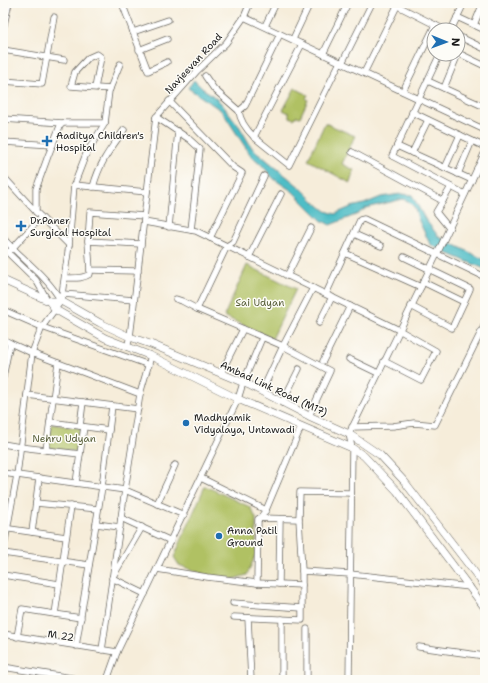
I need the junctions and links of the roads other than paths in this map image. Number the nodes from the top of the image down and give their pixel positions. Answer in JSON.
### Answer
{"nodes":[{"id":1,"x":9,"y":3,"type":"edge"},
{"id":2,"x":122,"y":3,"type":"edge"},
{"id":3,"x":250,"y":3,"type":"edge"},
{"id":4,"x":276,"y":3,"type":"edge"},
{"id":5,"x":310,"y":3,"type":"edge"},
{"id":6,"x":348,"y":3,"type":"edge"},
{"id":7,"x":372,"y":3,"type":"edge"},
{"id":8,"x":464,"y":3,"type":"edge"},
{"id":9,"x":483,"y":3,"type":"edge"},
{"id":10,"x":394,"y":4,"type":"edge"},
{"id":11,"x":54,"y":17,"type":"dead end"},
{"id":12,"x":244,"y":17,"type":"junction"},
{"id":13,"x":457,"y":17,"type":"junction"},
{"id":14,"x":168,"y":20,"type":"dead end"},
{"id":15,"x":429,"y":22,"type":"edge"},
{"id":16,"x":455,"y":22,"type":"edge"},
{"id":17,"x":474,"y":25,"type":"junction"},
{"id":18,"x":265,"y":26,"type":"junction"},
{"id":19,"x":3,"y":29,"type":"edge"},
{"id":20,"x":485,"y":30,"type":"edge"},
{"id":21,"x":133,"y":32,"type":"junction"},
{"id":22,"x":280,"y":34,"type":"junction"},
{"id":23,"x":166,"y":39,"type":"dead end"},
{"id":24,"x":292,"y":39,"type":"junction"},
{"id":25,"x":466,"y":40,"type":"edge"},
{"id":26,"x":302,"y":44,"type":"junction"},
{"id":27,"x":426,"y":44,"type":"edge"},
{"id":28,"x":485,"y":49,"type":"edge"},
{"id":29,"x":3,"y":50,"type":"edge"},
{"id":30,"x":139,"y":50,"type":"junction"},
{"id":31,"x":323,"y":54,"type":"junction"},
{"id":32,"x":466,"y":57,"type":"edge"},
{"id":33,"x":47,"y":58,"type":"junction"},
{"id":34,"x":64,"y":60,"type":"dead end"},
{"id":35,"x":167,"y":62,"type":"dead end"},
{"id":36,"x":341,"y":62,"type":"junction"},
{"id":37,"x":436,"y":62,"type":"edge"},
{"id":38,"x":454,"y":62,"type":"edge"},
{"id":39,"x":120,"y":64,"type":"dead end"},
{"id":40,"x":485,"y":66,"type":"edge"},
{"id":41,"x":364,"y":73,"type":"junction"},
{"id":42,"x":205,"y":76,"type":"dead end"},
{"id":43,"x":3,"y":81,"type":"edge"},
{"id":44,"x":428,"y":81,"type":"junction"},
{"id":45,"x":95,"y":88,"type":"junction"},
{"id":46,"x":444,"y":88,"type":"junction"},
{"id":47,"x":110,"y":89,"type":"junction"},
{"id":48,"x":403,"y":91,"type":"junction"},
{"id":49,"x":419,"y":99,"type":"junction"},
{"id":50,"x":169,"y":102,"type":"junction"},
{"id":51,"x":485,"y":108,"type":"edge"},
{"id":52,"x":239,"y":111,"type":"junction"},
{"id":53,"x":412,"y":112,"type":"junction"},
{"id":54,"x":156,"y":116,"type":"junction"},
{"id":55,"x":3,"y":119,"type":"edge"},
{"id":56,"x":428,"y":120,"type":"junction"},
{"id":57,"x":105,"y":122,"type":"junction"},
{"id":58,"x":63,"y":123,"type":"junction"},
{"id":59,"x":124,"y":130,"type":"dead end"},
{"id":60,"x":485,"y":130,"type":"edge"},
{"id":61,"x":178,"y":132,"type":"junction"},
{"id":62,"x":460,"y":135,"type":"junction"},
{"id":63,"x":254,"y":137,"type":"junction"},
{"id":64,"x":472,"y":141,"type":"junction"},
{"id":65,"x":3,"y":142,"type":"edge"},
{"id":66,"x":52,"y":145,"type":"junction"},
{"id":67,"x":396,"y":146,"type":"junction"},
{"id":68,"x":485,"y":147,"type":"edge"},
{"id":69,"x":352,"y":152,"type":"dead end"},
{"id":70,"x":485,"y":152,"type":"edge"},
{"id":71,"x":412,"y":153,"type":"junction"},
{"id":72,"x":445,"y":168,"type":"junction"},
{"id":73,"x":477,"y":168,"type":"junction"},
{"id":74,"x":485,"y":173,"type":"edge"},
{"id":75,"x":458,"y":174,"type":"junction"},
{"id":76,"x":3,"y":176,"type":"edge"},
{"id":77,"x":264,"y":176,"type":"dead end"},
{"id":78,"x":472,"y":180,"type":"junction"},
{"id":79,"x":74,"y":185,"type":"junction"},
{"id":80,"x":93,"y":187,"type":"junction"},
{"id":81,"x":451,"y":187,"type":"junction"},
{"id":82,"x":147,"y":192,"type":"junction"},
{"id":83,"x":281,"y":194,"type":"dead end"},
{"id":84,"x":465,"y":194,"type":"junction"},
{"id":85,"x":443,"y":201,"type":"junction"},
{"id":86,"x":36,"y":212,"type":"junction"},
{"id":87,"x":41,"y":217,"type":"junction"},
{"id":88,"x":144,"y":219,"type":"junction"},
{"id":89,"x":170,"y":226,"type":"junction"},
{"id":90,"x":311,"y":228,"type":"dead end"},
{"id":91,"x":449,"y":228,"type":"junction"},
{"id":92,"x":191,"y":230,"type":"junction"},
{"id":93,"x":354,"y":234,"type":"junction"},
{"id":94,"x":3,"y":238,"type":"edge"},
{"id":95,"x":210,"y":238,"type":"junction"},
{"id":96,"x":88,"y":240,"type":"junction"},
{"id":97,"x":141,"y":244,"type":"junction"},
{"id":98,"x":69,"y":245,"type":"junction"},
{"id":99,"x":227,"y":246,"type":"junction"},
{"id":100,"x":380,"y":246,"type":"dead end"},
{"id":101,"x":3,"y":248,"type":"edge"},
{"id":102,"x":10,"y":250,"type":"junction"},
{"id":103,"x":345,"y":253,"type":"junction"},
{"id":104,"x":438,"y":253,"type":"junction"},
{"id":105,"x":249,"y":257,"type":"junction"},
{"id":106,"x":404,"y":257,"type":"dead end"},
{"id":107,"x":430,"y":269,"type":"junction"},
{"id":108,"x":90,"y":270,"type":"junction"},
{"id":109,"x":138,"y":271,"type":"junction"},
{"id":110,"x":287,"y":276,"type":"junction"},
{"id":111,"x":485,"y":277,"type":"edge"},
{"id":112,"x":66,"y":278,"type":"junction"},
{"id":113,"x":3,"y":280,"type":"edge"},
{"id":114,"x":422,"y":285,"type":"junction"},
{"id":115,"x":313,"y":288,"type":"junction"},
{"id":116,"x":326,"y":294,"type":"junction"},
{"id":117,"x":62,"y":297,"type":"junction"},
{"id":118,"x":332,"y":297,"type":"junction"},
{"id":119,"x":176,"y":299,"type":"dead end"},
{"id":120,"x":134,"y":300,"type":"junction"},
{"id":121,"x":49,"y":301,"type":"junction"},
{"id":122,"x":464,"y":302,"type":"junction"},
{"id":123,"x":350,"y":306,"type":"junction"},
{"id":124,"x":411,"y":306,"type":"junction"},
{"id":125,"x":197,"y":309,"type":"junction"},
{"id":126,"x":3,"y":310,"type":"edge"},
{"id":127,"x":56,"y":310,"type":"junction"},
{"id":128,"x":320,"y":323,"type":"dead end"},
{"id":129,"x":485,"y":324,"type":"edge"},
{"id":130,"x":42,"y":327,"type":"junction"},
{"id":131,"x":243,"y":329,"type":"junction"},
{"id":132,"x":399,"y":330,"type":"junction"},
{"id":133,"x":130,"y":337,"type":"junction"},
{"id":134,"x":262,"y":338,"type":"junction"},
{"id":135,"x":3,"y":339,"type":"edge"},
{"id":136,"x":10,"y":343,"type":"junction"},
{"id":137,"x":283,"y":346,"type":"junction"},
{"id":138,"x":127,"y":347,"type":"junction"},
{"id":139,"x":32,"y":354,"type":"junction"},
{"id":140,"x":151,"y":356,"type":"junction"},
{"id":141,"x":349,"y":359,"type":"dead end"},
{"id":142,"x":323,"y":361,"type":"dead end"},
{"id":143,"x":384,"y":361,"type":"junction"},
{"id":144,"x":58,"y":363,"type":"junction"},
{"id":145,"x":149,"y":365,"type":"junction"},
{"id":146,"x":299,"y":369,"type":"dead end"},
{"id":147,"x":221,"y":373,"type":"junction"},
{"id":148,"x":378,"y":373,"type":"junction"},
{"id":149,"x":3,"y":377,"type":"edge"},
{"id":150,"x":243,"y":383,"type":"junction"},
{"id":151,"x":262,"y":391,"type":"junction"},
{"id":152,"x":140,"y":394,"type":"junction"},
{"id":153,"x":27,"y":395,"type":"junction"},
{"id":154,"x":53,"y":398,"type":"junction"},
{"id":155,"x":238,"y":399,"type":"junction"},
{"id":156,"x":83,"y":402,"type":"junction"},
{"id":157,"x":282,"y":403,"type":"junction"},
{"id":158,"x":112,"y":406,"type":"junction"},
{"id":159,"x":138,"y":409,"type":"junction"},
{"id":160,"x":309,"y":416,"type":"junction"},
{"id":161,"x":50,"y":422,"type":"junction"},
{"id":162,"x":82,"y":426,"type":"junction"},
{"id":163,"x":301,"y":427,"type":"junction"},
{"id":164,"x":108,"y":430,"type":"junction"},
{"id":165,"x":351,"y":431,"type":"junction"},
{"id":166,"x":3,"y":444,"type":"edge"},
{"id":167,"x":20,"y":447,"type":"junction"},
{"id":168,"x":352,"y":448,"type":"junction"},
{"id":169,"x":46,"y":450,"type":"junction"},
{"id":170,"x":80,"y":454,"type":"junction"},
{"id":171,"x":175,"y":465,"type":"dead end"},
{"id":172,"x":3,"y":472,"type":"edge"},
{"id":173,"x":17,"y":475,"type":"junction"},
{"id":174,"x":39,"y":478,"type":"junction"},
{"id":175,"x":201,"y":478,"type":"junction"},
{"id":176,"x":76,"y":483,"type":"junction"},
{"id":177,"x":102,"y":487,"type":"junction"},
{"id":178,"x":126,"y":490,"type":"junction"},
{"id":179,"x":351,"y":493,"type":"junction"},
{"id":180,"x":36,"y":503,"type":"junction"},
{"id":181,"x":157,"y":504,"type":"junction"},
{"id":182,"x":71,"y":506,"type":"junction"},
{"id":183,"x":98,"y":510,"type":"junction"},
{"id":184,"x":266,"y":510,"type":"junction"},
{"id":185,"x":184,"y":515,"type":"junction"},
{"id":186,"x":121,"y":518,"type":"junction"},
{"id":187,"x":260,"y":518,"type":"junction"},
{"id":188,"x":280,"y":519,"type":"junction"},
{"id":189,"x":299,"y":520,"type":"junction"},
{"id":190,"x":96,"y":524,"type":"junction"},
{"id":191,"x":120,"y":527,"type":"junction"},
{"id":192,"x":142,"y":527,"type":"junction"},
{"id":193,"x":5,"y":529,"type":"edge"},
{"id":194,"x":32,"y":532,"type":"junction"},
{"id":195,"x":66,"y":537,"type":"junction"},
{"id":196,"x":171,"y":541,"type":"junction"},
{"id":197,"x":3,"y":553,"type":"edge"},
{"id":198,"x":63,"y":561,"type":"junction"},
{"id":199,"x":89,"y":565,"type":"junction"},
{"id":200,"x":157,"y":569,"type":"junction"},
{"id":201,"x":302,"y":571,"type":"junction"},
{"id":202,"x":350,"y":574,"type":"junction"},
{"id":203,"x":3,"y":575,"type":"edge"},
{"id":204,"x":112,"y":578,"type":"junction"},
{"id":205,"x":257,"y":582,"type":"junction"},
{"id":206,"x":59,"y":584,"type":"junction"},
{"id":207,"x":279,"y":584,"type":"junction"},
{"id":208,"x":302,"y":585,"type":"junction"},
{"id":209,"x":485,"y":586,"type":"edge"},
{"id":210,"x":470,"y":587,"type":"junction"},
{"id":211,"x":145,"y":594,"type":"junction"},
{"id":212,"x":233,"y":604,"type":"dead end"},
{"id":213,"x":302,"y":608,"type":"junction"},
{"id":214,"x":485,"y":608,"type":"edge"},
{"id":215,"x":55,"y":614,"type":"junction"},
{"id":216,"x":234,"y":617,"type":"dead end"},
{"id":217,"x":81,"y":618,"type":"junction"},
{"id":218,"x":248,"y":618,"type":"junction"},
{"id":219,"x":282,"y":619,"type":"junction"},
{"id":220,"x":307,"y":629,"type":"dead end"},
{"id":221,"x":3,"y":634,"type":"edge"},
{"id":222,"x":16,"y":637,"type":"junction"},
{"id":223,"x":76,"y":646,"type":"junction"},
{"id":224,"x":419,"y":647,"type":"dead end"},
{"id":225,"x":102,"y":650,"type":"junction"},
{"id":226,"x":117,"y":652,"type":"junction"},
{"id":227,"x":485,"y":656,"type":"edge"},
{"id":228,"x":3,"y":667,"type":"edge"},
{"id":229,"x":84,"y":680,"type":"edge"},
{"id":230,"x":107,"y":680,"type":"edge"},
{"id":231,"x":251,"y":680,"type":"edge"},
{"id":232,"x":282,"y":680,"type":"edge"},
{"id":233,"x":307,"y":680,"type":"edge"},
{"id":234,"x":349,"y":680,"type":"edge"}],
"edges":[{"from":1,"to":19,"type":"street"},
{"from":2,"to":21,"type":"street"},
{"from":3,"to":12,"type":"street","name":"Navjeevan Road"},
{"from":4,"to":18,"type":"street"},
{"from":5,"to":24,"type":"street"},
{"from":6,"to":31,"type":"street"},
{"from":7,"to":36,"type":"street"},
{"from":8,"to":13,"type":"street"},
{"from":9,"to":17,"type":"street"},
{"from":10,"to":15,"type":"street"},
{"from":10,"to":41,"type":"street"},
{"from":11,"to":33,"type":"street"},
{"from":12,"to":18,"type":"street"},
{"from":12,"to":50,"type":"street","name":"Navjeevan Road"},
{"from":13,"to":16,"type":"street"},
{"from":13,"to":17,"type":"street"},
{"from":14,"to":21,"type":"street"},
{"from":17,"to":20,"type":"street"},
{"from":18,"to":22,"type":"street"},
{"from":21,"to":30,"type":"street"},
{"from":22,"to":24,"type":"street"},
{"from":22,"to":52,"type":"street"},
{"from":23,"to":30,"type":"street"},
{"from":24,"to":26,"type":"street"},
{"from":25,"to":28,"type":"street"},
{"from":26,"to":31,"type":"street"},
{"from":26,"to":63,"type":"street"},
{"from":27,"to":48,"type":"street"},
{"from":29,"to":33,"type":"street"},
{"from":30,"to":35,"type":"street"},
{"from":31,"to":36,"type":"street"},
{"from":32,"to":40,"type":"street"},
{"from":33,"to":34,"type":"street"},
{"from":33,"to":43,"type":"street"},
{"from":36,"to":41,"type":"street"},
{"from":36,"to":63,"type":"street"},
{"from":37,"to":44,"type":"street"},
{"from":38,"to":46,"type":"street"},
{"from":39,"to":47,"type":"street"},
{"from":41,"to":48,"type":"street"},
{"from":42,"to":52,"type":"street"},
{"from":44,"to":46,"type":"street"},
{"from":44,"to":49,"type":"street"},
{"from":45,"to":45,"type":"street"},
{"from":45,"to":47,"type":"street"},
{"from":46,"to":51,"type":"street"},
{"from":47,"to":57,"type":"street"},
{"from":48,"to":49,"type":"street"},
{"from":49,"to":53,"type":"street"},
{"from":49,"to":60,"type":"street"},
{"from":50,"to":54,"type":"street","name":"Navjeevan Road"},
{"from":50,"to":95,"type":"street"},
{"from":52,"to":63,"type":"street"},
{"from":53,"to":56,"type":"street"},
{"from":53,"to":67,"type":"street"},
{"from":54,"to":61,"type":"street"},
{"from":54,"to":82,"type":"street"},
{"from":55,"to":58,"type":"street"},
{"from":56,"to":62,"type":"street"},
{"from":56,"to":71,"type":"street"},
{"from":57,"to":58,"type":"street"},
{"from":57,"to":79,"type":"street"},
{"from":58,"to":66,"type":"street"},
{"from":59,"to":80,"type":"street"},
{"from":61,"to":89,"type":"street"},
{"from":61,"to":92,"type":"street"},
{"from":62,"to":64,"type":"street"},
{"from":62,"to":72,"type":"street"},
{"from":64,"to":68,"type":"street"},
{"from":64,"to":75,"type":"street"},
{"from":65,"to":66,"type":"street"},
{"from":66,"to":86,"type":"street"},
{"from":67,"to":71,"type":"street"},
{"from":67,"to":81,"type":"street"},
{"from":69,"to":85,"type":"street"},
{"from":70,"to":73,"type":"street"},
{"from":71,"to":72,"type":"street"},
{"from":72,"to":75,"type":"street"},
{"from":73,"to":74,"type":"street"},
{"from":73,"to":78,"type":"street"},
{"from":75,"to":78,"type":"street"},
{"from":76,"to":86,"type":"street"},
{"from":77,"to":99,"type":"street"},
{"from":78,"to":84,"type":"street"},
{"from":79,"to":80,"type":"street"},
{"from":79,"to":98,"type":"street"},
{"from":80,"to":82,"type":"street"},
{"from":81,"to":84,"type":"street"},
{"from":81,"to":85,"type":"street"},
{"from":82,"to":88,"type":"street"},
{"from":83,"to":105,"type":"street"},
{"from":84,"to":91,"type":"street"},
{"from":85,"to":91,"type":"street"},
{"from":86,"to":87,"type":"street"},
{"from":87,"to":98,"type":"street"},
{"from":87,"to":102,"type":"street"},
{"from":88,"to":89,"type":"street"},
{"from":88,"to":96,"type":"street"},
{"from":88,"to":97,"type":"street"},
{"from":89,"to":92,"type":"street"},
{"from":90,"to":110,"type":"street"},
{"from":91,"to":104,"type":"street"},
{"from":92,"to":95,"type":"street"},
{"from":93,"to":100,"type":"street"},
{"from":93,"to":103,"type":"street"},
{"from":93,"to":104,"type":"street"},
{"from":94,"to":102,"type":"street"},
{"from":95,"to":99,"type":"street"},
{"from":96,"to":97,"type":"street"},
{"from":96,"to":108,"type":"street"},
{"from":97,"to":109,"type":"street"},
{"from":98,"to":112,"type":"street"},
{"from":99,"to":105,"type":"street"},
{"from":99,"to":125,"type":"street"},
{"from":101,"to":102,"type":"street"},
{"from":102,"to":117,"type":"street"},
{"from":102,"to":121,"type":"street"},
{"from":103,"to":114,"type":"street"},
{"from":103,"to":116,"type":"street"},
{"from":104,"to":107,"type":"street"},
{"from":104,"to":111,"type":"street"},
{"from":105,"to":110,"type":"street"},
{"from":106,"to":107,"type":"street"},
{"from":107,"to":114,"type":"street"},
{"from":107,"to":122,"type":"street"},
{"from":108,"to":109,"type":"street"},
{"from":108,"to":112,"type":"street"},
{"from":109,"to":120,"type":"street"},
{"from":110,"to":115,"type":"street"},
{"from":112,"to":117,"type":"street"},
{"from":113,"to":121,"type":"main road","name":"Ambad Link Road (M17)"},
{"from":114,"to":122,"type":"street"},
{"from":114,"to":124,"type":"street"},
{"from":115,"to":116,"type":"street"},
{"from":115,"to":137,"type":"street"},
{"from":116,"to":118,"type":"street"},
{"from":117,"to":120,"type":"street"},
{"from":117,"to":121,"type":"main road","name":"Ambad Link Road (M17)"},
{"from":117,"to":127,"type":"street"},
{"from":117,"to":133,"type":"main road","name":"Ambad Link Road (M17)"},
{"from":118,"to":123,"type":"street"},
{"from":118,"to":128,"type":"street"},
{"from":119,"to":125,"type":"street"},
{"from":120,"to":133,"type":"street"},
{"from":121,"to":127,"type":"main road"},
{"from":122,"to":124,"type":"street"},
{"from":123,"to":132,"type":"street"},
{"from":123,"to":142,"type":"street"},
{"from":124,"to":132,"type":"street"},
{"from":125,"to":131,"type":"street"},
{"from":126,"to":130,"type":"street"},
{"from":127,"to":130,"type":"street"},
{"from":127,"to":138,"type":"main road"},
{"from":129,"to":165,"type":"street"},
{"from":130,"to":139,"type":"street"},
{"from":130,"to":145,"type":"street"},
{"from":131,"to":134,"type":"street"},
{"from":131,"to":147,"type":"street"},
{"from":132,"to":143,"type":"street"},
{"from":132,"to":143,"type":"street"},
{"from":133,"to":138,"type":"street"},
{"from":133,"to":147,"type":"main road","name":"Ambad Link Road (M17)"},
{"from":134,"to":137,"type":"street"},
{"from":134,"to":150,"type":"street"},
{"from":135,"to":136,"type":"street"},
{"from":136,"to":139,"type":"street"},
{"from":136,"to":149,"type":"street"},
{"from":137,"to":151,"type":"street"},
{"from":137,"to":160,"type":"street"},
{"from":138,"to":140,"type":"main road"},
{"from":139,"to":144,"type":"street"},
{"from":139,"to":153,"type":"street"},
{"from":140,"to":145,"type":"street"},
{"from":140,"to":155,"type":"main road"},
{"from":141,"to":148,"type":"street"},
{"from":143,"to":148,"type":"street"},
{"from":144,"to":152,"type":"street"},
{"from":144,"to":154,"type":"street"},
{"from":145,"to":152,"type":"street"},
{"from":146,"to":157,"type":"street"},
{"from":147,"to":150,"type":"main road","name":"Ambad Link Road (M17)"},
{"from":148,"to":165,"type":"street"},
{"from":150,"to":151,"type":"main road","name":"Ambad Link Road (M17)"},
{"from":150,"to":155,"type":"street"},
{"from":151,"to":157,"type":"main road","name":"Ambad Link Road (M17)"},
{"from":152,"to":159,"type":"street"},
{"from":153,"to":154,"type":"street"},
{"from":153,"to":167,"type":"street"},
{"from":154,"to":156,"type":"street"},
{"from":154,"to":161,"type":"street"},
{"from":155,"to":163,"type":"main road"},
{"from":155,"to":175,"type":"street"},
{"from":156,"to":158,"type":"street"},
{"from":156,"to":162,"type":"street"},
{"from":157,"to":160,"type":"main road","name":"Ambad Link Road (M17)"},
{"from":158,"to":159,"type":"street"},
{"from":158,"to":164,"type":"street"},
{"from":159,"to":178,"type":"street"},
{"from":160,"to":165,"type":"main road","name":"Ambad Link Road (M17)"},
{"from":161,"to":162,"type":"street"},
{"from":161,"to":169,"type":"street"},
{"from":162,"to":164,"type":"street"},
{"from":162,"to":170,"type":"street"},
{"from":163,"to":168,"type":"main road"},
{"from":163,"to":184,"type":"street"},
{"from":164,"to":177,"type":"street"},
{"from":165,"to":168,"type":"street"},
{"from":165,"to":209,"type":"main road","name":"Ambad Link Road (M17)"},
{"from":166,"to":167,"type":"street"},
{"from":167,"to":169,"type":"street"},
{"from":167,"to":173,"type":"street"},
{"from":168,"to":179,"type":"street"},
{"from":168,"to":210,"type":"main road"},
{"from":169,"to":170,"type":"street"},
{"from":170,"to":176,"type":"street"},
{"from":171,"to":181,"type":"street"},
{"from":172,"to":173,"type":"street"},
{"from":173,"to":174,"type":"street"},
{"from":173,"to":193,"type":"street"},
{"from":174,"to":176,"type":"street"},
{"from":174,"to":180,"type":"street"},
{"from":175,"to":184,"type":"street"},
{"from":175,"to":185,"type":"street"},
{"from":176,"to":177,"type":"street"},
{"from":177,"to":178,"type":"street"},
{"from":177,"to":183,"type":"street"},
{"from":178,"to":181,"type":"street"},
{"from":178,"to":186,"type":"street"},
{"from":179,"to":189,"type":"street"},
{"from":179,"to":202,"type":"street"},
{"from":180,"to":182,"type":"street"},
{"from":180,"to":194,"type":"street"},
{"from":181,"to":185,"type":"street"},
{"from":182,"to":183,"type":"street"},
{"from":182,"to":195,"type":"street"},
{"from":183,"to":190,"type":"street"},
{"from":184,"to":187,"type":"street"},
{"from":185,"to":196,"type":"street"},
{"from":186,"to":191,"type":"street"},
{"from":186,"to":192,"type":"street"},
{"from":187,"to":188,"type":"street"},
{"from":187,"to":205,"type":"street"},
{"from":188,"to":189,"type":"street"},
{"from":188,"to":207,"type":"street"},
{"from":189,"to":201,"type":"street"},
{"from":190,"to":191,"type":"street"},
{"from":190,"to":199,"type":"street"},
{"from":191,"to":204,"type":"street"},
{"from":192,"to":196,"type":"street"},
{"from":192,"to":204,"type":"street"},
{"from":193,"to":194,"type":"street"},
{"from":193,"to":197,"type":"street"},
{"from":194,"to":195,"type":"street"},
{"from":195,"to":198,"type":"street"},
{"from":196,"to":200,"type":"street"},
{"from":197,"to":198,"type":"street"},
{"from":198,"to":199,"type":"street"},
{"from":198,"to":206,"type":"street"},
{"from":199,"to":217,"type":"street"},
{"from":200,"to":205,"type":"street"},
{"from":200,"to":211,"type":"street"},
{"from":201,"to":202,"type":"street"},
{"from":201,"to":208,"type":"street"},
{"from":202,"to":210,"type":"street"},
{"from":202,"to":234,"type":"street"},
{"from":203,"to":206,"type":"street"},
{"from":204,"to":211,"type":"street"},
{"from":204,"to":225,"type":"street"},
{"from":205,"to":207,"type":"street"},
{"from":206,"to":215,"type":"street"},
{"from":207,"to":208,"type":"street"},
{"from":208,"to":213,"type":"street"},
{"from":210,"to":214,"type":"main road"},
{"from":211,"to":226,"type":"street"},
{"from":212,"to":213,"type":"street"},
{"from":213,"to":219,"type":"street"},
{"from":215,"to":217,"type":"street"},
{"from":215,"to":222,"type":"street"},
{"from":216,"to":218,"type":"street"},
{"from":217,"to":223,"type":"street"},
{"from":218,"to":219,"type":"street"},
{"from":218,"to":231,"type":"street"},
{"from":219,"to":232,"type":"street"},
{"from":220,"to":233,"type":"street"},
{"from":221,"to":222,"type":"street","name":"M 22"},
{"from":222,"to":223,"type":"street","name":"M 22"},
{"from":223,"to":225,"type":"street","name":"M 22"},
{"from":224,"to":227,"type":"street"},
{"from":225,"to":226,"type":"street","name":"M 22"},
{"from":226,"to":230,"type":"street"},
{"from":228,"to":229,"type":"street"}]}
